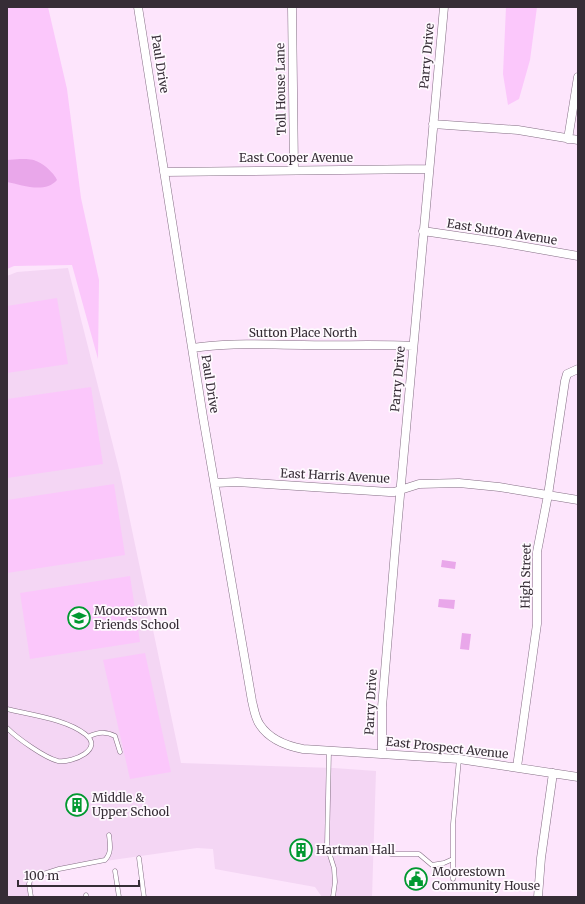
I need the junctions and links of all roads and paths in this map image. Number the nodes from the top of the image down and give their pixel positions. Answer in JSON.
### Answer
{"nodes":[{"id":1,"x":138,"y":7,"type":"edge"},
{"id":2,"x":292,"y":7,"type":"edge"},
{"id":3,"x":444,"y":7,"type":"edge"},
{"id":4,"x":578,"y":77,"type":"edge"},
{"id":5,"x":434,"y":124,"type":"junction"},
{"id":6,"x":568,"y":139,"type":"junction"},
{"id":7,"x":578,"y":140,"type":"edge"},
{"id":8,"x":429,"y":169,"type":"junction"},
{"id":9,"x":294,"y":170,"type":"junction"},
{"id":10,"x":164,"y":172,"type":"junction"},
{"id":11,"x":423,"y":231,"type":"junction"},
{"id":12,"x":578,"y":256,"type":"edge"},
{"id":13,"x":413,"y":346,"type":"junction"},
{"id":14,"x":193,"y":348,"type":"junction"},
{"id":15,"x":578,"y":369,"type":"edge"},
{"id":16,"x":215,"y":483,"type":"junction"},
{"id":17,"x":400,"y":490,"type":"junction"},
{"id":18,"x":548,"y":495,"type":"junction"},
{"id":19,"x":578,"y":500,"type":"edge"},
{"id":20,"x":7,"y":710,"type":"edge"},
{"id":21,"x":7,"y":728,"type":"edge"},
{"id":22,"x":88,"y":737,"type":"junction"},
{"id":23,"x":291,"y":746,"type":"joint"},
{"id":24,"x":329,"y":750,"type":"junction"},
{"id":25,"x":120,"y":752,"type":"dead end"},
{"id":26,"x":382,"y":754,"type":"junction"},
{"id":27,"x":460,"y":760,"type":"junction"},
{"id":28,"x":517,"y":768,"type":"junction"},
{"id":29,"x":553,"y":773,"type":"junction"},
{"id":30,"x":578,"y":777,"type":"edge"},
{"id":31,"x":109,"y":835,"type":"dead end"},
{"id":32,"x":391,"y":854,"type":"dead end"},
{"id":33,"x":139,"y":858,"type":"dead end"},
{"id":34,"x":454,"y":859,"type":"junction"},
{"id":35,"x":115,"y":871,"type":"dead end"},
{"id":36,"x":453,"y":879,"type":"dead end"},
{"id":37,"x":31,"y":897,"type":"edge"},
{"id":38,"x":119,"y":897,"type":"edge"},
{"id":39,"x":144,"y":897,"type":"edge"},
{"id":40,"x":333,"y":897,"type":"edge"},
{"id":41,"x":538,"y":897,"type":"edge"}],
"edges":[{"from":1,"to":10,"type":"street","name":"Paul Drive"},
{"from":2,"to":9,"type":"street","name":"Toll House Lane"},
{"from":3,"to":5,"type":"street","name":"Parry Drive"},
{"from":4,"to":6,"type":"street"},
{"from":5,"to":6,"type":"street"},
{"from":5,"to":8,"type":"street","name":"Parry Drive"},
{"from":6,"to":7,"type":"street"},
{"from":8,"to":9,"type":"street","name":"East Cooper Avenue"},
{"from":8,"to":11,"type":"street","name":"Parry Drive"},
{"from":9,"to":10,"type":"street","name":"East Cooper Avenue"},
{"from":10,"to":14,"type":"street","name":"Paul Drive"},
{"from":11,"to":12,"type":"street","name":"East Sutton Avenue"},
{"from":11,"to":13,"type":"street","name":"Parry Drive"},
{"from":13,"to":14,"type":"street","name":"Sutton Place North"},
{"from":13,"to":17,"type":"street","name":"Parry Drive"},
{"from":14,"to":16,"type":"street","name":"Paul Drive"},
{"from":15,"to":18,"type":"street","name":"High Street"},
{"from":16,"to":17,"type":"street","name":"East Harris Avenue"},
{"from":16,"to":23,"type":"street","name":"Paul Drive"},
{"from":17,"to":18,"type":"street","name":"East Harris Avenue"},
{"from":17,"to":26,"type":"street","name":"Parry Drive"},
{"from":18,"to":19,"type":"street","name":"East Harris Avenue"},
{"from":18,"to":28,"type":"street","name":"High Street"},
{"from":20,"to":22,"type":"lane"},
{"from":21,"to":22,"type":"lane"},
{"from":22,"to":25,"type":"lane"},
{"from":23,"to":24,"type":"street","name":"East Prospect Avenue"},
{"from":24,"to":26,"type":"street","name":"East Prospect Avenue"},
{"from":24,"to":40,"type":"lane"},
{"from":26,"to":27,"type":"street","name":"East Prospect Avenue"},
{"from":27,"to":28,"type":"street","name":"East Prospect Avenue"},
{"from":27,"to":34,"type":"lane"},
{"from":28,"to":29,"type":"street","name":"East Prospect Avenue"},
{"from":29,"to":30,"type":"street","name":"East Prospect Avenue"},
{"from":29,"to":41,"type":"street"},
{"from":31,"to":37,"type":"lane"},
{"from":32,"to":34,"type":"lane"},
{"from":33,"to":39,"type":"lane"},
{"from":34,"to":36,"type":"lane"},
{"from":35,"to":38,"type":"lane"}]}
